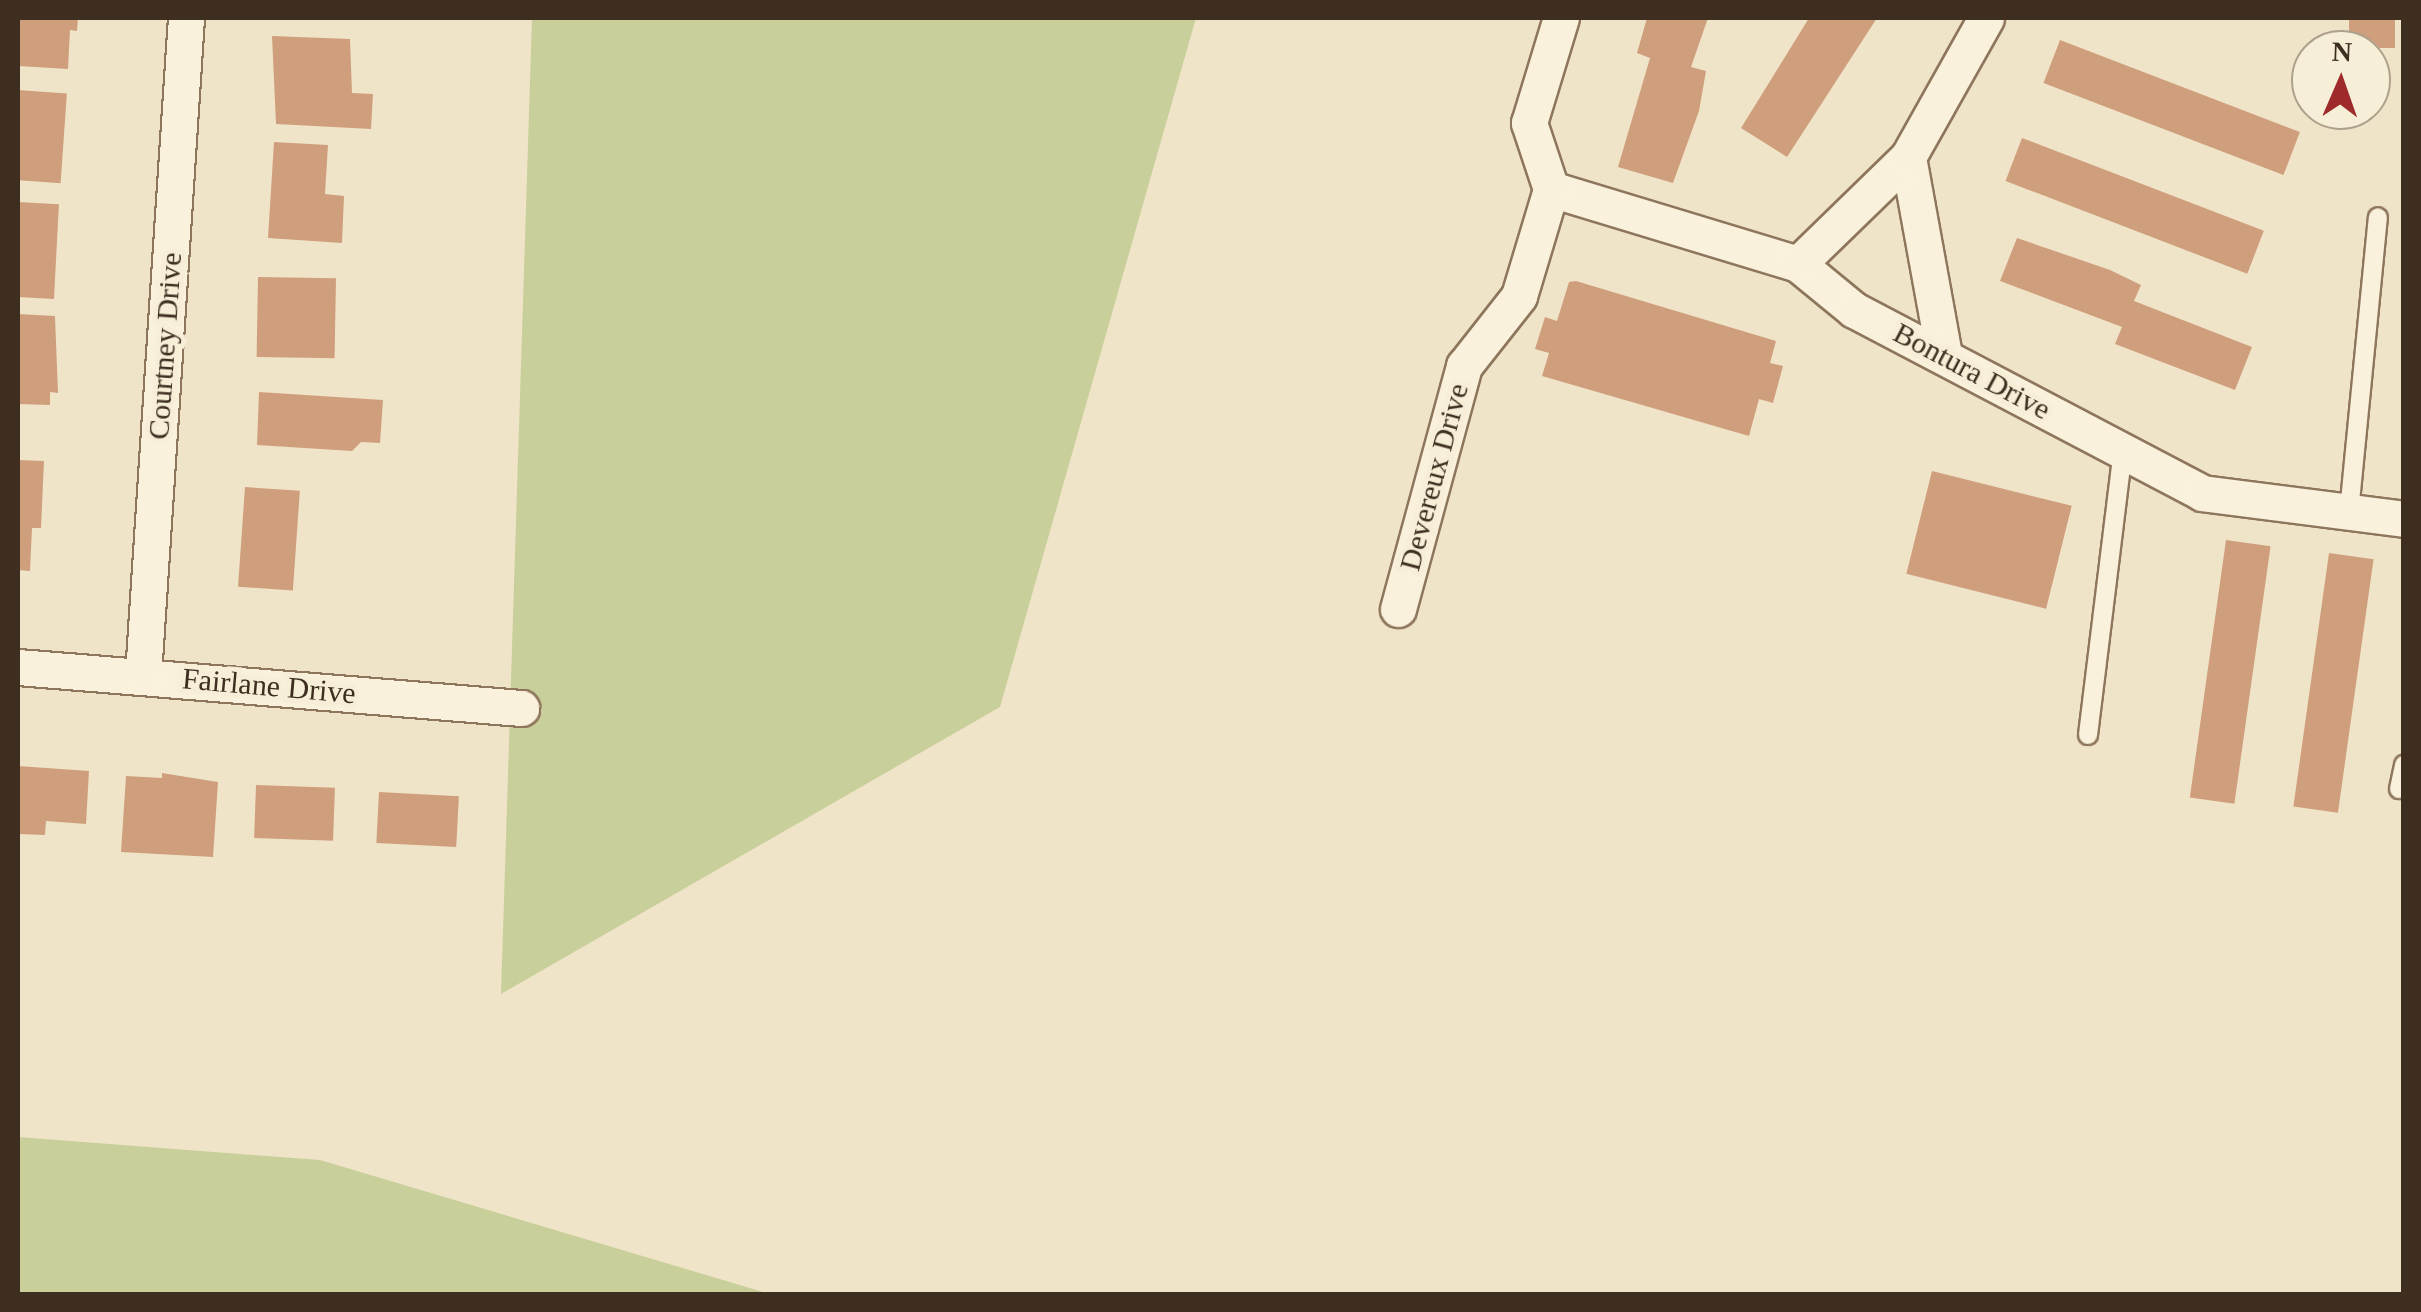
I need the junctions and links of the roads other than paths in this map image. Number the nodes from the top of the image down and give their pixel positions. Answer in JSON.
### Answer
{"nodes":[{"id":1,"x":186,"y":18,"type":"edge"},
{"id":2,"x":1561,"y":18,"type":"edge"},
{"id":3,"x":1986,"y":18,"type":"edge"},
{"id":4,"x":1908,"y":158,"type":"junction"},
{"id":5,"x":1551,"y":189,"type":"junction"},
{"id":6,"x":2378,"y":217,"type":"dead end"},
{"id":7,"x":1798,"y":264,"type":"junction"},
{"id":8,"x":1944,"y":355,"type":"junction"},
{"id":9,"x":2123,"y":450,"type":"junction"},
{"id":10,"x":2349,"y":512,"type":"junction"},
{"id":11,"x":2404,"y":519,"type":"edge"},
{"id":12,"x":1398,"y":609,"type":"dead end"},
{"id":13,"x":18,"y":667,"type":"edge"},
{"id":14,"x":143,"y":675,"type":"junction"},
{"id":15,"x":521,"y":708,"type":"dead end"},
{"id":16,"x":2088,"y":735,"type":"dead end"},
{"id":17,"x":2404,"y":765,"type":"edge"},
{"id":18,"x":2399,"y":790,"type":"dead end"}],
"edges":[{"from":1,"to":14,"type":"street","name":"Courtney Drive"},
{"from":2,"to":5,"type":"street"},
{"from":3,"to":4,"type":"street"},
{"from":4,"to":7,"type":"street"},
{"from":4,"to":8,"type":"street"},
{"from":5,"to":7,"type":"street","name":"Bontura Drive"},
{"from":5,"to":12,"type":"street","name":"Devereux Drive"},
{"from":6,"to":10,"type":"lane"},
{"from":7,"to":8,"type":"street","name":"Bontura Drive"},
{"from":8,"to":9,"type":"street","name":"Bontura Drive"},
{"from":9,"to":10,"type":"street","name":"Bontura Drive"},
{"from":9,"to":16,"type":"lane"},
{"from":10,"to":11,"type":"street","name":"Bontura Drive"},
{"from":13,"to":14,"type":"street","name":"Fairlane Drive"},
{"from":14,"to":15,"type":"street","name":"Fairlane Drive"},
{"from":17,"to":18,"type":"lane"}]}
